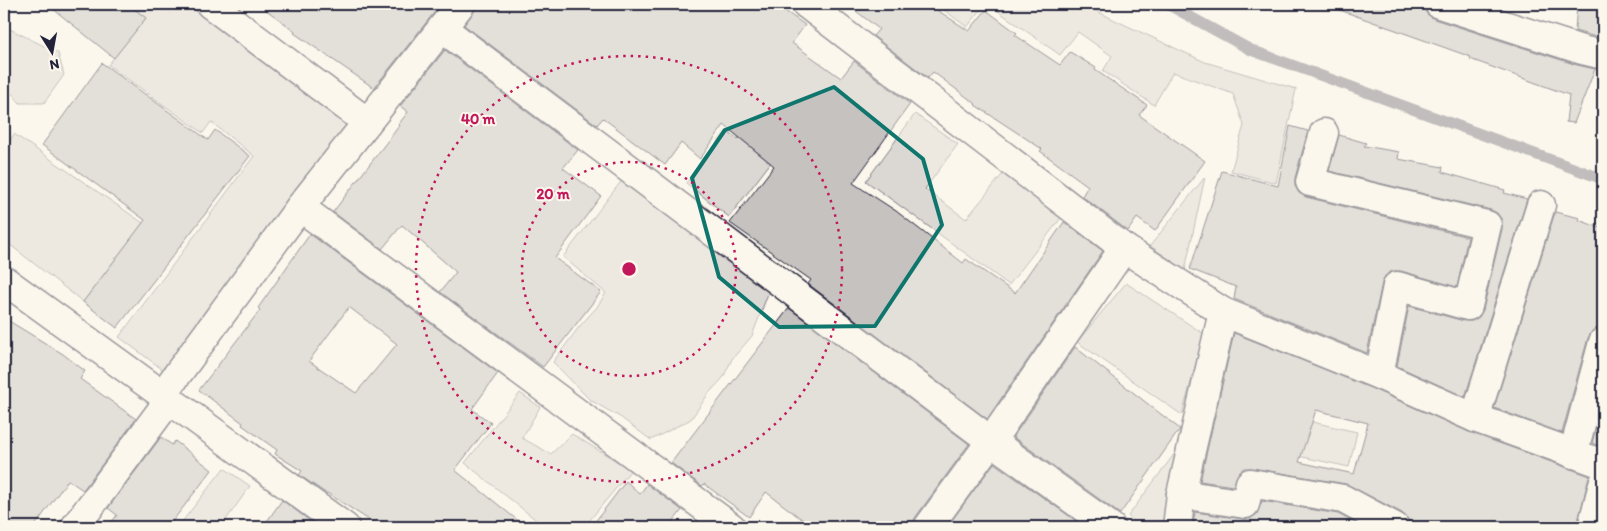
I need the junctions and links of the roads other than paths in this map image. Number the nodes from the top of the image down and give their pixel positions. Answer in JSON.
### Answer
{"nodes":[{"id":1,"x":210,"y":4,"type":"edge"},
{"id":2,"x":461,"y":4,"type":"edge"},
{"id":3,"x":806,"y":4,"type":"edge"},
{"id":4,"x":1440,"y":4,"type":"edge"},
{"id":5,"x":442,"y":28,"type":"junction"},
{"id":6,"x":1603,"y":55,"type":"edge"},
{"id":7,"x":367,"y":122,"type":"junction"},
{"id":8,"x":1324,"y":133,"type":"dead end"},
{"id":9,"x":1541,"y":205,"type":"dead end"},
{"id":10,"x":300,"y":207,"type":"junction"},
{"id":11,"x":1124,"y":248,"type":"junction"},
{"id":12,"x":4,"y":280,"type":"edge"},
{"id":13,"x":1223,"y":312,"type":"junction"},
{"id":14,"x":1603,"y":342,"type":"edge"},
{"id":15,"x":1379,"y":375,"type":"junction"},
{"id":16,"x":166,"y":397,"type":"junction"},
{"id":17,"x":1475,"y":418,"type":"junction"},
{"id":18,"x":992,"y":441,"type":"junction"},
{"id":19,"x":1573,"y":454,"type":"junction"},
{"id":20,"x":1603,"y":464,"type":"edge"},
{"id":21,"x":1603,"y":484,"type":"edge"},
{"id":22,"x":1182,"y":494,"type":"junction"},
{"id":23,"x":75,"y":527,"type":"edge"},
{"id":24,"x":345,"y":527,"type":"edge"},
{"id":25,"x":731,"y":527,"type":"edge"},
{"id":26,"x":928,"y":527,"type":"edge"},
{"id":27,"x":1111,"y":527,"type":"edge"},
{"id":28,"x":1177,"y":527,"type":"edge"},
{"id":29,"x":1395,"y":527,"type":"edge"},
{"id":30,"x":1592,"y":527,"type":"edge"}],
"edges":[{"from":1,"to":7,"type":"street"},
{"from":2,"to":5,"type":"street"},
{"from":3,"to":11,"type":"street"},
{"from":4,"to":6,"type":"street"},
{"from":5,"to":7,"type":"street"},
{"from":5,"to":18,"type":"street"},
{"from":7,"to":10,"type":"street"},
{"from":8,"to":15,"type":"street"},
{"from":9,"to":17,"type":"street"},
{"from":10,"to":16,"type":"street"},
{"from":10,"to":25,"type":"street"},
{"from":11,"to":13,"type":"street"},
{"from":11,"to":18,"type":"street"},
{"from":12,"to":16,"type":"street"},
{"from":13,"to":15,"type":"street"},
{"from":13,"to":22,"type":"street"},
{"from":14,"to":19,"type":"street"},
{"from":15,"to":17,"type":"street"},
{"from":16,"to":23,"type":"street"},
{"from":16,"to":24,"type":"street"},
{"from":17,"to":19,"type":"street"},
{"from":18,"to":26,"type":"street"},
{"from":18,"to":27,"type":"street"},
{"from":19,"to":20,"type":"street"},
{"from":21,"to":30,"type":"street"},
{"from":22,"to":28,"type":"street"},
{"from":22,"to":29,"type":"street"}]}
